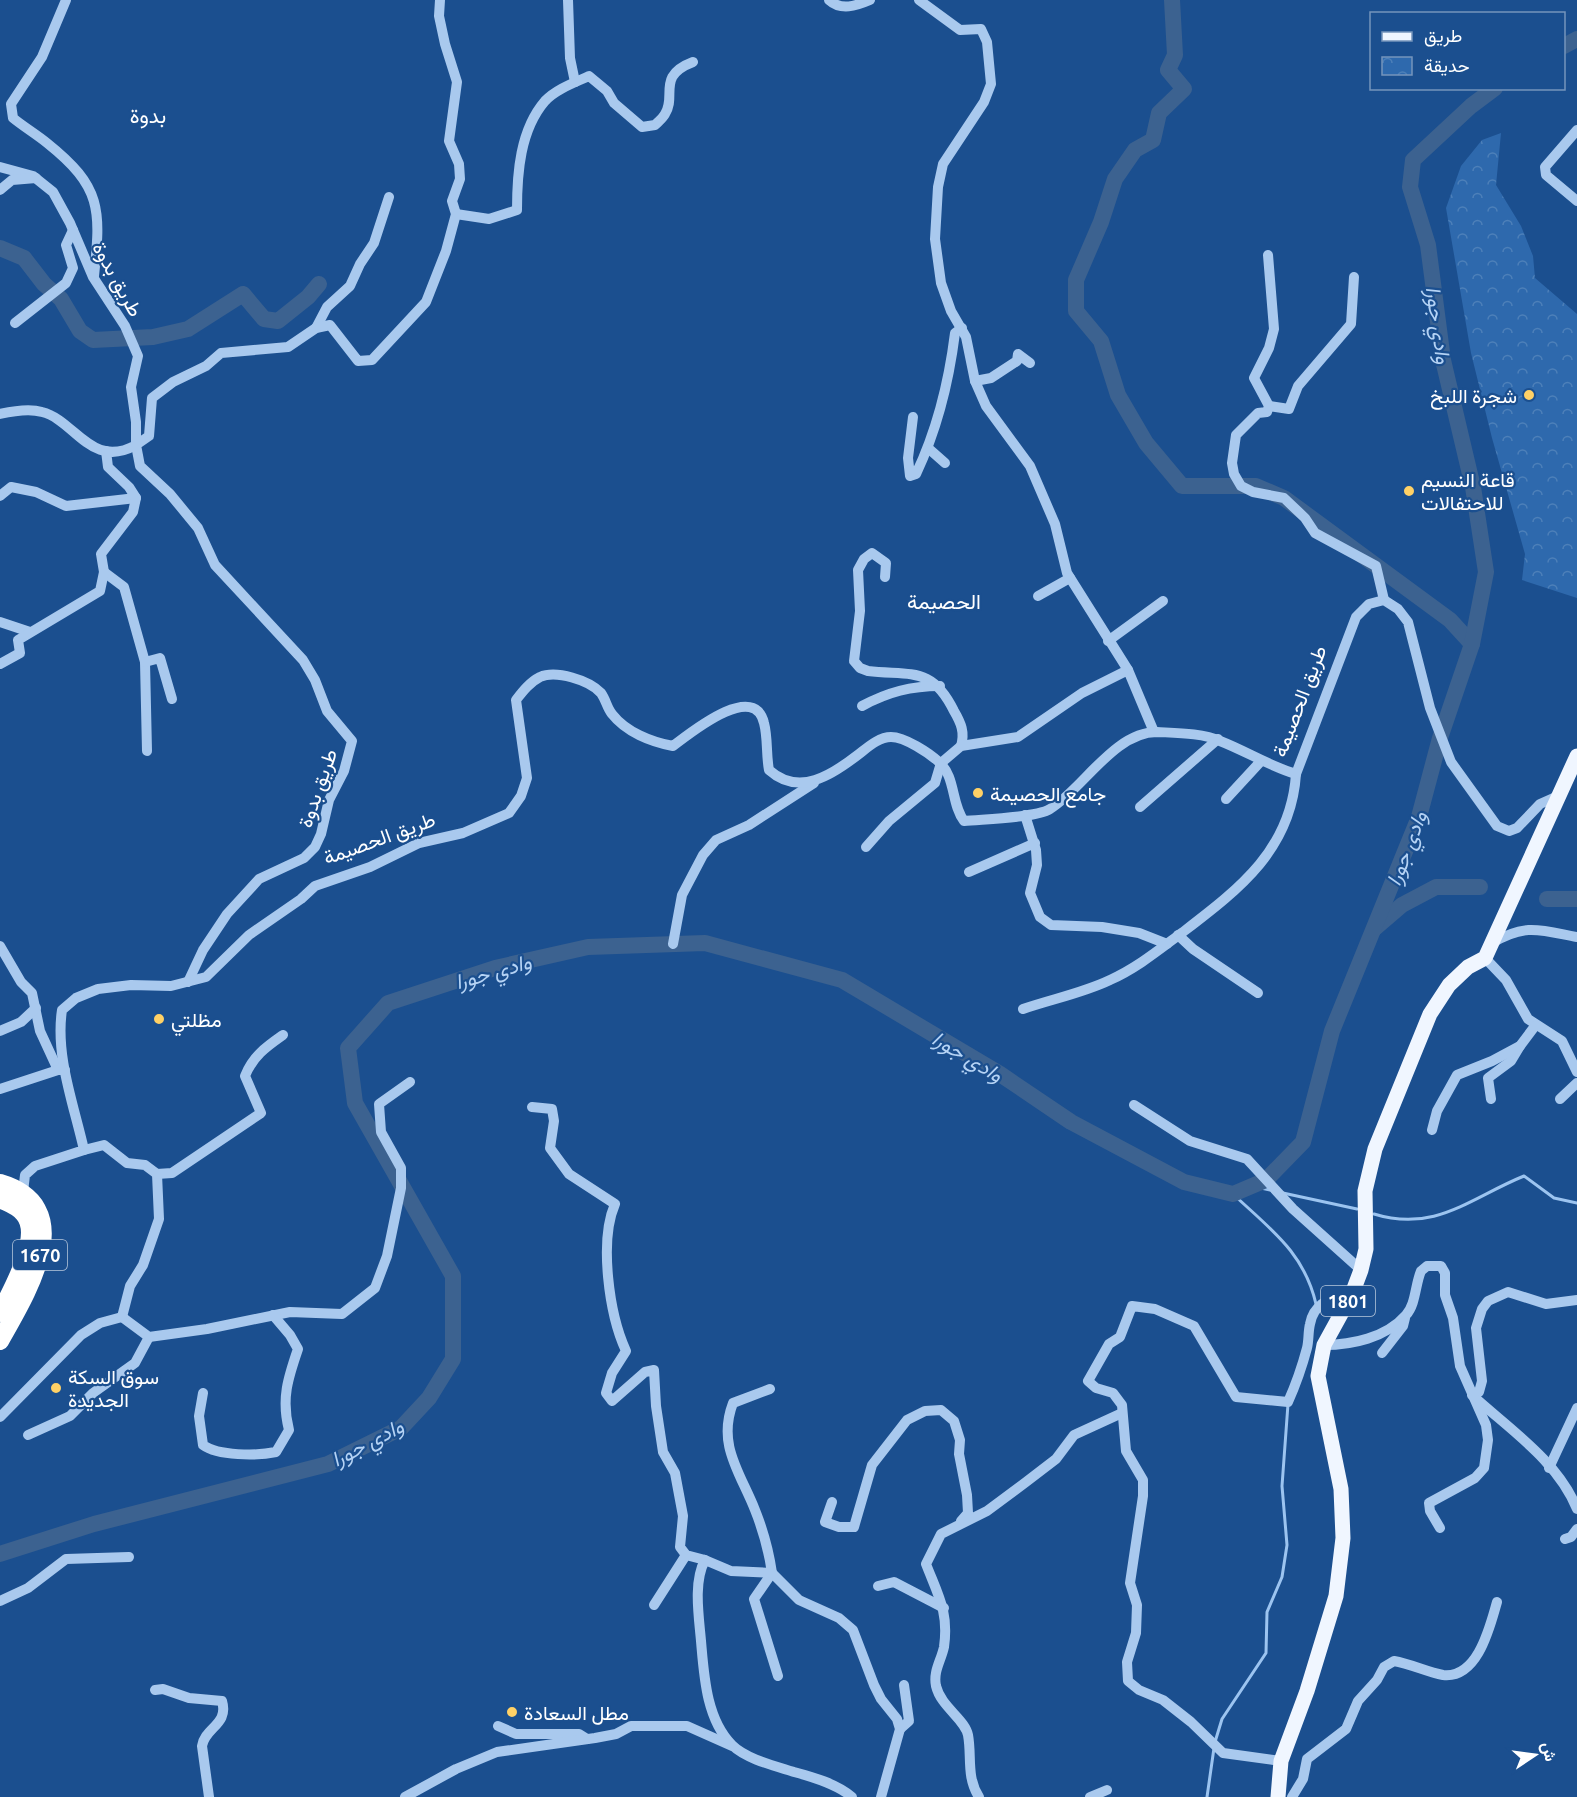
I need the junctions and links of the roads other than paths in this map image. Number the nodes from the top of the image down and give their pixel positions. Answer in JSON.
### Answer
{"nodes":[{"id":1,"x":66,"y":0,"type":"edge"},
{"id":2,"x":440,"y":0,"type":"edge"},
{"id":3,"x":568,"y":0,"type":"edge"},
{"id":4,"x":829,"y":0,"type":"edge"},
{"id":5,"x":870,"y":0,"type":"edge"},
{"id":6,"x":919,"y":0,"type":"edge"},
{"id":7,"x":693,"y":62,"type":"dead end"},
{"id":8,"x":575,"y":82,"type":"junction"},
{"id":9,"x":1577,"y":130,"type":"edge"},
{"id":10,"x":0,"y":167,"type":"edge"},
{"id":11,"x":36,"y":178,"type":"junction"},
{"id":12,"x":0,"y":190,"type":"edge"},
{"id":13,"x":389,"y":197,"type":"dead end"},
{"id":14,"x":1577,"y":201,"type":"edge"},
{"id":15,"x":456,"y":214,"type":"junction"},
{"id":16,"x":73,"y":230,"type":"junction"},
{"id":17,"x":1268,"y":255,"type":"dead end"},
{"id":18,"x":93,"y":277,"type":"junction"},
{"id":19,"x":1354,"y":277,"type":"dead end"},
{"id":20,"x":15,"y":323,"type":"dead end"},
{"id":21,"x":316,"y":327,"type":"junction"},
{"id":22,"x":962,"y":328,"type":"junction"},
{"id":23,"x":1030,"y":363,"type":"dead end"},
{"id":24,"x":975,"y":381,"type":"junction"},
{"id":25,"x":1269,"y":406,"type":"junction"},
{"id":26,"x":0,"y":414,"type":"edge"},
{"id":27,"x":913,"y":417,"type":"dead end"},
{"id":28,"x":136,"y":445,"type":"junction"},
{"id":29,"x":928,"y":448,"type":"junction"},
{"id":30,"x":106,"y":451,"type":"junction"},
{"id":31,"x":945,"y":463,"type":"dead end"},
{"id":32,"x":0,"y":496,"type":"edge"},
{"id":33,"x":136,"y":498,"type":"junction"},
{"id":34,"x":104,"y":572,"type":"junction"},
{"id":35,"x":885,"y":577,"type":"dead end"},
{"id":36,"x":1070,"y":578,"type":"junction"},
{"id":37,"x":1038,"y":596,"type":"dead end"},
{"id":38,"x":1384,"y":600,"type":"junction"},
{"id":39,"x":1163,"y":601,"type":"dead end"},
{"id":40,"x":0,"y":622,"type":"edge"},
{"id":41,"x":30,"y":632,"type":"junction"},
{"id":42,"x":1108,"y":641,"type":"junction"},
{"id":43,"x":145,"y":662,"type":"junction"},
{"id":44,"x":0,"y":664,"type":"edge"},
{"id":45,"x":1128,"y":670,"type":"junction"},
{"id":46,"x":940,"y":686,"type":"junction"},
{"id":47,"x":172,"y":699,"type":"dead end"},
{"id":48,"x":862,"y":706,"type":"dead end"},
{"id":49,"x":1154,"y":732,"type":"junction"},
{"id":50,"x":1218,"y":739,"type":"junction"},
{"id":51,"x":961,"y":746,"type":"junction"},
{"id":52,"x":147,"y":751,"type":"dead end"},
{"id":53,"x":1576,"y":759,"type":"edge"},
{"id":54,"x":1261,"y":761,"type":"junction"},
{"id":55,"x":941,"y":763,"type":"junction"},
{"id":56,"x":1296,"y":774,"type":"junction"},
{"id":57,"x":814,"y":782,"type":"junction"},
{"id":58,"x":1558,"y":796,"type":"junction"},
{"id":59,"x":1226,"y":799,"type":"dead end"},
{"id":60,"x":1140,"y":807,"type":"dead end"},
{"id":61,"x":1025,"y":815,"type":"junction"},
{"id":62,"x":1035,"y":843,"type":"junction"},
{"id":63,"x":866,"y":847,"type":"dead end"},
{"id":64,"x":969,"y":872,"type":"dead end"},
{"id":65,"x":1178,"y":935,"type":"junction"},
{"id":66,"x":1577,"y":937,"type":"edge"},
{"id":67,"x":673,"y":944,"type":"dead end"},
{"id":68,"x":1167,"y":944,"type":"junction"},
{"id":69,"x":1492,"y":944,"type":"junction"},
{"id":70,"x":0,"y":946,"type":"edge"},
{"id":71,"x":1485,"y":958,"type":"junction"},
{"id":72,"x":188,"y":982,"type":"junction"},
{"id":73,"x":1258,"y":993,"type":"dead end"},
{"id":74,"x":36,"y":1008,"type":"junction"},
{"id":75,"x":1023,"y":1009,"type":"dead end"},
{"id":76,"x":1535,"y":1026,"type":"junction"},
{"id":77,"x":0,"y":1031,"type":"edge"},
{"id":78,"x":283,"y":1035,"type":"dead end"},
{"id":79,"x":1520,"y":1046,"type":"junction"},
{"id":80,"x":62,"y":1070,"type":"junction"},
{"id":81,"x":1577,"y":1072,"type":"edge"},
{"id":82,"x":410,"y":1082,"type":"dead end"},
{"id":83,"x":1577,"y":1083,"type":"edge"},
{"id":84,"x":0,"y":1089,"type":"edge"},
{"id":85,"x":1491,"y":1099,"type":"dead end"},
{"id":86,"x":1560,"y":1099,"type":"dead end"},
{"id":87,"x":1134,"y":1105,"type":"dead end"},
{"id":88,"x":532,"y":1107,"type":"dead end"},
{"id":89,"x":1432,"y":1130,"type":"dead end"},
{"id":90,"x":84,"y":1150,"type":"junction"},
{"id":91,"x":157,"y":1174,"type":"junction"},
{"id":92,"x":0,"y":1183,"type":"edge"},
{"id":93,"x":0,"y":1199,"type":"edge"},
{"id":94,"x":21,"y":1200,"type":"junction"},
{"id":95,"x":1361,"y":1270,"type":"junction"},
{"id":96,"x":1352,"y":1294,"type":"junction"},
{"id":97,"x":1577,"y":1300,"type":"edge"},
{"id":98,"x":0,"y":1313,"type":"edge"},
{"id":99,"x":273,"y":1315,"type":"junction"},
{"id":100,"x":1406,"y":1315,"type":"junction"},
{"id":101,"x":122,"y":1317,"type":"junction"},
{"id":102,"x":149,"y":1337,"type":"junction"},
{"id":103,"x":0,"y":1341,"type":"edge"},
{"id":104,"x":1323,"y":1345,"type":"junction"},
{"id":105,"x":1382,"y":1353,"type":"dead end"},
{"id":106,"x":770,"y":1389,"type":"dead end"},
{"id":107,"x":203,"y":1394,"type":"dead end"},
{"id":108,"x":1472,"y":1395,"type":"junction"},
{"id":109,"x":1577,"y":1408,"type":"edge"},
{"id":110,"x":1122,"y":1413,"type":"junction"},
{"id":111,"x":0,"y":1417,"type":"edge"},
{"id":112,"x":28,"y":1435,"type":"dead end"},
{"id":113,"x":1549,"y":1468,"type":"junction"},
{"id":114,"x":832,"y":1502,"type":"dead end"},
{"id":115,"x":1577,"y":1509,"type":"edge"},
{"id":116,"x":959,"y":1523,"type":"junction"},
{"id":117,"x":1440,"y":1528,"type":"dead end"},
{"id":118,"x":1577,"y":1529,"type":"edge"},
{"id":119,"x":1565,"y":1539,"type":"dead end"},
{"id":120,"x":686,"y":1555,"type":"junction"},
{"id":121,"x":129,"y":1557,"type":"dead end"},
{"id":122,"x":705,"y":1560,"type":"junction"},
{"id":123,"x":772,"y":1574,"type":"junction"},
{"id":124,"x":878,"y":1586,"type":"dead end"},
{"id":125,"x":0,"y":1601,"type":"edge"},
{"id":126,"x":1497,"y":1602,"type":"dead end"},
{"id":127,"x":654,"y":1605,"type":"dead end"},
{"id":128,"x":944,"y":1608,"type":"junction"},
{"id":129,"x":778,"y":1676,"type":"dead end"},
{"id":130,"x":904,"y":1685,"type":"dead end"},
{"id":131,"x":155,"y":1690,"type":"dead end"},
{"id":132,"x":498,"y":1726,"type":"dead end"},
{"id":133,"x":900,"y":1729,"type":"junction"},
{"id":134,"x":588,"y":1739,"type":"junction"},
{"id":135,"x":732,"y":1746,"type":"junction"},
{"id":136,"x":1281,"y":1761,"type":"junction"},
{"id":137,"x":1107,"y":1790,"type":"dead end"},
{"id":138,"x":208,"y":1797,"type":"edge"},
{"id":139,"x":405,"y":1797,"type":"edge"},
{"id":140,"x":852,"y":1797,"type":"edge"},
{"id":141,"x":881,"y":1797,"type":"edge"},
{"id":142,"x":979,"y":1797,"type":"edge"},
{"id":143,"x":1090,"y":1797,"type":"edge"},
{"id":144,"x":1278,"y":1797,"type":"edge"},
{"id":145,"x":1292,"y":1797,"type":"edge"}],
"edges":[{"from":1,"to":18,"type":"street"},
{"from":2,"to":15,"type":"street"},
{"from":3,"to":8,"type":"street"},
{"from":4,"to":5,"type":"street"},
{"from":6,"to":22,"type":"street"},
{"from":7,"to":8,"type":"street"},
{"from":8,"to":15,"type":"street"},
{"from":9,"to":14,"type":"street"},
{"from":10,"to":11,"type":"street","name":"طريق بدوة"},
{"from":11,"to":12,"type":"street"},
{"from":11,"to":16,"type":"street","name":"طريق بدوة"},
{"from":13,"to":21,"type":"street"},
{"from":15,"to":21,"type":"street"},
{"from":16,"to":18,"type":"street","name":"طريق بدوة"},
{"from":16,"to":20,"type":"street"},
{"from":17,"to":25,"type":"street"},
{"from":18,"to":28,"type":"street","name":"طريق بدوة"},
{"from":19,"to":25,"type":"street"},
{"from":21,"to":28,"type":"street"},
{"from":22,"to":24,"type":"street"},
{"from":22,"to":29,"type":"street"},
{"from":23,"to":24,"type":"street"},
{"from":24,"to":36,"type":"street"},
{"from":25,"to":38,"type":"street"},
{"from":26,"to":30,"type":"street"},
{"from":27,"to":29,"type":"street"},
{"from":28,"to":30,"type":"street"},
{"from":28,"to":72,"type":"street","name":"طريق بدوة"},
{"from":29,"to":31,"type":"street"},
{"from":30,"to":33,"type":"street"},
{"from":32,"to":33,"type":"street"},
{"from":33,"to":34,"type":"street"},
{"from":34,"to":41,"type":"street"},
{"from":34,"to":43,"type":"street"},
{"from":35,"to":46,"type":"street"},
{"from":36,"to":37,"type":"street"},
{"from":36,"to":42,"type":"street"},
{"from":38,"to":56,"type":"street","name":"طريق الحصيمة"},
{"from":38,"to":58,"type":"street"},
{"from":39,"to":42,"type":"street"},
{"from":40,"to":41,"type":"street"},
{"from":41,"to":44,"type":"street"},
{"from":42,"to":45,"type":"street"},
{"from":43,"to":47,"type":"street"},
{"from":43,"to":52,"type":"street"},
{"from":45,"to":49,"type":"street"},
{"from":45,"to":51,"type":"street"},
{"from":46,"to":48,"type":"street"},
{"from":46,"to":51,"type":"street"},
{"from":49,"to":50,"type":"street","name":"طريق الحصيمة"},
{"from":49,"to":61,"type":"street","name":"طريق الحصيمة"},
{"from":50,"to":54,"type":"street","name":"طريق الحصيمة"},
{"from":50,"to":60,"type":"street"},
{"from":51,"to":55,"type":"street"},
{"from":53,"to":58,"type":"main road","number":"1801"},
{"from":54,"to":56,"type":"street","name":"طريق الحصيمة"},
{"from":54,"to":59,"type":"street"},
{"from":55,"to":57,"type":"street"},
{"from":55,"to":61,"type":"street","name":"طريق الحصيمة"},
{"from":55,"to":63,"type":"street"},
{"from":56,"to":65,"type":"street"},
{"from":57,"to":67,"type":"street"},
{"from":57,"to":72,"type":"street","name":"طريق الحصيمة"},
{"from":58,"to":69,"type":"main road","number":"1801"},
{"from":61,"to":62,"type":"street"},
{"from":62,"to":64,"type":"street"},
{"from":62,"to":68,"type":"street"},
{"from":65,"to":68,"type":"street"},
{"from":65,"to":73,"type":"street"},
{"from":66,"to":69,"type":"street"},
{"from":68,"to":75,"type":"street"},
{"from":69,"to":71,"type":"main road","number":"1801"},
{"from":70,"to":74,"type":"street"},
{"from":71,"to":76,"type":"street"},
{"from":71,"to":95,"type":"main road","number":"1801"},
{"from":72,"to":80,"type":"street","name":"طريق الحصيمة"},
{"from":74,"to":77,"type":"street"},
{"from":74,"to":80,"type":"street"},
{"from":76,"to":79,"type":"street"},
{"from":76,"to":81,"type":"street"},
{"from":78,"to":91,"type":"street"},
{"from":79,"to":85,"type":"street"},
{"from":79,"to":89,"type":"street"},
{"from":80,"to":84,"type":"street"},
{"from":80,"to":90,"type":"street","name":"طريق الحصيمة"},
{"from":82,"to":99,"type":"street"},
{"from":83,"to":86,"type":"street"},
{"from":87,"to":95,"type":"street"},
{"from":88,"to":120,"type":"street"},
{"from":90,"to":91,"type":"street"},
{"from":90,"to":94,"type":"street"},
{"from":91,"to":101,"type":"street"},
{"from":92,"to":94,"type":"highway"},
{"from":93,"to":94,"type":"highway","number":"1670"},
{"from":94,"to":98,"type":"highway","number":"1670"},
{"from":94,"to":103,"type":"highway","number":"1670"},
{"from":95,"to":96,"type":"main road","number":"1801"},
{"from":96,"to":104,"type":"main road","number":"1801"},
{"from":96,"to":110,"type":"street"},
{"from":97,"to":108,"type":"street"},
{"from":99,"to":102,"type":"street"},
{"from":99,"to":107,"type":"street"},
{"from":100,"to":104,"type":"street"},
{"from":100,"to":105,"type":"street"},
{"from":100,"to":108,"type":"street"},
{"from":101,"to":102,"type":"street"},
{"from":101,"to":111,"type":"street"},
{"from":102,"to":112,"type":"street"},
{"from":104,"to":136,"type":"main road","number":"1801"},
{"from":106,"to":123,"type":"street"},
{"from":108,"to":113,"type":"street"},
{"from":108,"to":117,"type":"street"},
{"from":109,"to":113,"type":"street"},
{"from":110,"to":116,"type":"street"},
{"from":110,"to":136,"type":"street"},
{"from":113,"to":115,"type":"street"},
{"from":114,"to":116,"type":"street"},
{"from":116,"to":128,"type":"street"},
{"from":118,"to":119,"type":"street"},
{"from":120,"to":122,"type":"street"},
{"from":120,"to":127,"type":"street"},
{"from":121,"to":125,"type":"street"},
{"from":122,"to":123,"type":"street"},
{"from":122,"to":135,"type":"street"},
{"from":123,"to":129,"type":"street"},
{"from":123,"to":133,"type":"street"},
{"from":124,"to":128,"type":"street"},
{"from":126,"to":145,"type":"street"},
{"from":128,"to":142,"type":"street"},
{"from":130,"to":133,"type":"street"},
{"from":131,"to":138,"type":"street"},
{"from":132,"to":134,"type":"street"},
{"from":133,"to":141,"type":"street"},
{"from":134,"to":135,"type":"street"},
{"from":134,"to":139,"type":"street"},
{"from":135,"to":140,"type":"street"},
{"from":136,"to":144,"type":"main road","number":"1801"},
{"from":137,"to":143,"type":"street"}]}
